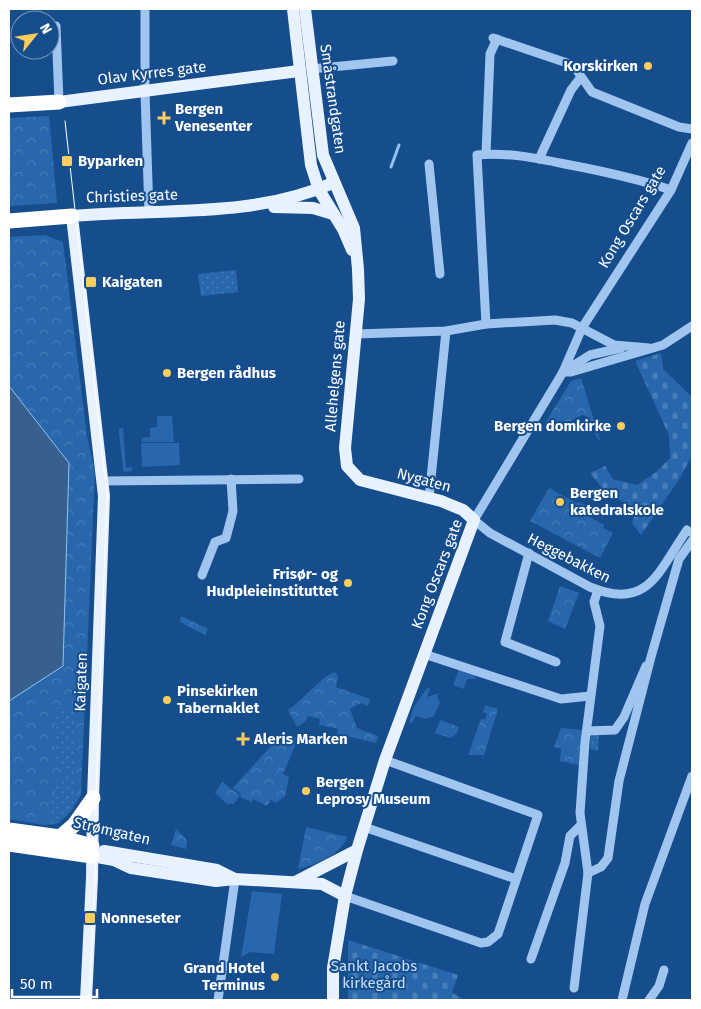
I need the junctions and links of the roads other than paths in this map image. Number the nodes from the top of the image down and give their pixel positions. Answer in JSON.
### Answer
{"nodes":[{"id":1,"x":145,"y":9,"type":"edge"},
{"id":2,"x":293,"y":9,"type":"edge"},
{"id":3,"x":305,"y":9,"type":"edge"},
{"id":4,"x":57,"y":60,"type":"edge"},
{"id":5,"x":393,"y":62,"type":"dead end"},
{"id":6,"x":305,"y":70,"type":"junction"},
{"id":7,"x":581,"y":77,"type":"junction"},
{"id":8,"x":145,"y":96,"type":"junction"},
{"id":9,"x":59,"y":102,"type":"junction"},
{"id":10,"x":9,"y":105,"type":"edge"},
{"id":11,"x":692,"y":129,"type":"edge"},
{"id":12,"x":692,"y":143,"type":"edge"},
{"id":13,"x":308,"y":154,"type":"junction"},
{"id":14,"x":482,"y":155,"type":"junction"},
{"id":15,"x":540,"y":159,"type":"junction"},
{"id":16,"x":429,"y":164,"type":"dead end"},
{"id":17,"x":333,"y":184,"type":"junction"},
{"id":18,"x":319,"y":190,"type":"junction"},
{"id":19,"x":671,"y":190,"type":"junction"},
{"id":20,"x":256,"y":204,"type":"junction"},
{"id":21,"x":149,"y":213,"type":"junction"},
{"id":22,"x":332,"y":214,"type":"junction"},
{"id":23,"x":72,"y":216,"type":"junction"},
{"id":24,"x":9,"y":220,"type":"edge"},
{"id":25,"x":358,"y":269,"type":"junction"},
{"id":26,"x":440,"y":274,"type":"dead end"},
{"id":27,"x":486,"y":324,"type":"junction"},
{"id":28,"x":692,"y":326,"type":"edge"},
{"id":29,"x":582,"y":328,"type":"junction"},
{"id":30,"x":446,"y":331,"type":"junction"},
{"id":31,"x":356,"y":334,"type":"junction"},
{"id":32,"x":632,"y":347,"type":"junction"},
{"id":33,"x":649,"y":348,"type":"junction"},
{"id":34,"x":563,"y":372,"type":"junction"},
{"id":35,"x":231,"y":479,"type":"junction"},
{"id":36,"x":299,"y":479,"type":"dead end"},
{"id":37,"x":360,"y":480,"type":"joint"},
{"id":38,"x":104,"y":481,"type":"junction"},
{"id":39,"x":429,"y":498,"type":"junction"},
{"id":40,"x":474,"y":520,"type":"junction"},
{"id":41,"x":690,"y":532,"type":"edge"},
{"id":42,"x":692,"y":541,"type":"edge"},
{"id":43,"x":529,"y":553,"type":"junction"},
{"id":44,"x":202,"y":574,"type":"dead end"},
{"id":45,"x":598,"y":590,"type":"junction"},
{"id":46,"x":424,"y":654,"type":"junction"},
{"id":47,"x":651,"y":657,"type":"junction"},
{"id":48,"x":556,"y":662,"type":"dead end"},
{"id":49,"x":590,"y":696,"type":"junction"},
{"id":50,"x":587,"y":731,"type":"junction"},
{"id":51,"x":385,"y":760,"type":"junction"},
{"id":52,"x":692,"y":776,"type":"edge"},
{"id":53,"x":93,"y":798,"type":"junction"},
{"id":54,"x":581,"y":825,"type":"junction"},
{"id":55,"x":364,"y":827,"type":"junction"},
{"id":56,"x":9,"y":830,"type":"edge"},
{"id":57,"x":60,"y":837,"type":"junction"},
{"id":58,"x":9,"y":844,"type":"edge"},
{"id":59,"x":357,"y":850,"type":"junction"},
{"id":60,"x":92,"y":851,"type":"junction"},
{"id":61,"x":588,"y":873,"type":"junction"},
{"id":62,"x":236,"y":879,"type":"junction"},
{"id":63,"x":516,"y":879,"type":"junction"},
{"id":64,"x":293,"y":883,"type":"junction"},
{"id":65,"x":344,"y":896,"type":"junction"},
{"id":66,"x":531,"y":958,"type":"dead end"},
{"id":67,"x":664,"y":970,"type":"dead end"},
{"id":68,"x":574,"y":988,"type":"dead end"},
{"id":69,"x":86,"y":1000,"type":"edge"},
{"id":70,"x":218,"y":1000,"type":"edge"},
{"id":71,"x":333,"y":1000,"type":"edge"},
{"id":72,"x":622,"y":1000,"type":"edge"},
{"id":73,"x":649,"y":1000,"type":"edge"}],
"edges":[{"from":1,"to":8,"type":"street"},
{"from":2,"to":6,"type":"main road","name":"Småstrandgaten"},
{"from":3,"to":6,"type":"main road","name":"Småstrandgaten"},
{"from":4,"to":9,"type":"street"},
{"from":5,"to":6,"type":"street","name":"Olav Kyrres gate"},
{"from":6,"to":8,"type":"main road","name":"Olav Kyrres gate"},
{"from":6,"to":13,"type":"main road","name":"Småstrandgaten"},
{"from":6,"to":17,"type":"main road","name":"Småstrandgaten"},
{"from":7,"to":11,"type":"street"},
{"from":7,"to":14,"type":"street"},
{"from":7,"to":15,"type":"street"},
{"from":8,"to":9,"type":"main road","name":"Olav Kyrres gate"},
{"from":8,"to":21,"type":"street"},
{"from":9,"to":10,"type":"highway","name":"Olav Kyrres gate"},
{"from":12,"to":19,"type":"street","name":"Kong Oscars gate"},
{"from":13,"to":17,"type":"main road","name":"Småstrandgaten"},
{"from":13,"to":18,"type":"main road","name":"Småstrandgaten"},
{"from":14,"to":15,"type":"street"},
{"from":14,"to":27,"type":"street"},
{"from":15,"to":19,"type":"street"},
{"from":16,"to":26,"type":"street"},
{"from":17,"to":18,"type":"main road","name":"Christies gate"},
{"from":17,"to":25,"type":"main road","name":"Allehelgens gate"},
{"from":18,"to":20,"type":"main road","name":"Christies gate"},
{"from":18,"to":22,"type":"main road","name":"Allehelgens gate"},
{"from":19,"to":29,"type":"street","name":"Kong Oscars gate"},
{"from":20,"to":21,"type":"main road","name":"Christies gate"},
{"from":20,"to":22,"type":"main road","name":"Christies gate"},
{"from":21,"to":23,"type":"main road","name":"Christies gate"},
{"from":22,"to":25,"type":"main road","name":"Allehelgens gate"},
{"from":23,"to":24,"type":"highway","name":"Christies gate"},
{"from":23,"to":38,"type":"main road","name":"Kaigaten"},
{"from":25,"to":31,"type":"main road","name":"Allehelgens gate"},
{"from":27,"to":29,"type":"street"},
{"from":27,"to":30,"type":"street"},
{"from":28,"to":33,"type":"street"},
{"from":29,"to":32,"type":"street"},
{"from":29,"to":34,"type":"street","name":"Kong Oscars gate"},
{"from":30,"to":31,"type":"street"},
{"from":30,"to":39,"type":"street"},
{"from":31,"to":37,"type":"main road","name":"Allehelgens gate"},
{"from":32,"to":33,"type":"street"},
{"from":32,"to":34,"type":"street"},
{"from":33,"to":34,"type":"street"},
{"from":34,"to":40,"type":"street","name":"Kong Oscars gate"},
{"from":35,"to":36,"type":"street"},
{"from":35,"to":38,"type":"street"},
{"from":35,"to":44,"type":"street"},
{"from":37,"to":39,"type":"main road","name":"Nygaten"},
{"from":38,"to":53,"type":"main road","name":"Kaigaten"},
{"from":39,"to":40,"type":"main road","name":"Nygaten"},
{"from":40,"to":43,"type":"street","name":"Heggebakken"},
{"from":40,"to":46,"type":"main road","name":"Kong Oscars gate"},
{"from":41,"to":45,"type":"street","name":"Heggebakken"},
{"from":42,"to":47,"type":"street"},
{"from":43,"to":45,"type":"street","name":"Heggebakken"},
{"from":43,"to":48,"type":"street"},
{"from":45,"to":49,"type":"street"},
{"from":46,"to":49,"type":"street"},
{"from":46,"to":51,"type":"main road","name":"Kong Oscars gate"},
{"from":47,"to":50,"type":"street"},
{"from":47,"to":61,"type":"street"},
{"from":49,"to":50,"type":"street"},
{"from":50,"to":54,"type":"street"},
{"from":51,"to":55,"type":"main road","name":"Kong Oscars gate"},
{"from":51,"to":63,"type":"street"},
{"from":52,"to":72,"type":"street"},
{"from":53,"to":57,"type":"highway"},
{"from":53,"to":60,"type":"main road","name":"Kaigaten"},
{"from":54,"to":61,"type":"street"},
{"from":54,"to":66,"type":"street"},
{"from":55,"to":59,"type":"main road","name":"Kong Oscars gate"},
{"from":55,"to":63,"type":"street"},
{"from":56,"to":57,"type":"highway","name":"Strømgaten"},
{"from":57,"to":60,"type":"highway","name":"Strømgaten"},
{"from":58,"to":60,"type":"highway","name":"Strømgaten"},
{"from":59,"to":64,"type":"main road"},
{"from":59,"to":65,"type":"main road","name":"Kong Oscars gate"},
{"from":60,"to":62,"type":"main road","name":"Strømgaten"},
{"from":60,"to":69,"type":"main road","name":"Kaigaten"},
{"from":61,"to":68,"type":"street"},
{"from":62,"to":64,"type":"main road","name":"Strømgaten"},
{"from":62,"to":70,"type":"street"},
{"from":63,"to":65,"type":"street"},
{"from":64,"to":65,"type":"main road","name":"Strømgaten"},
{"from":65,"to":71,"type":"main road","name":"Kong Oscars gate"},
{"from":67,"to":73,"type":"street"}]}
